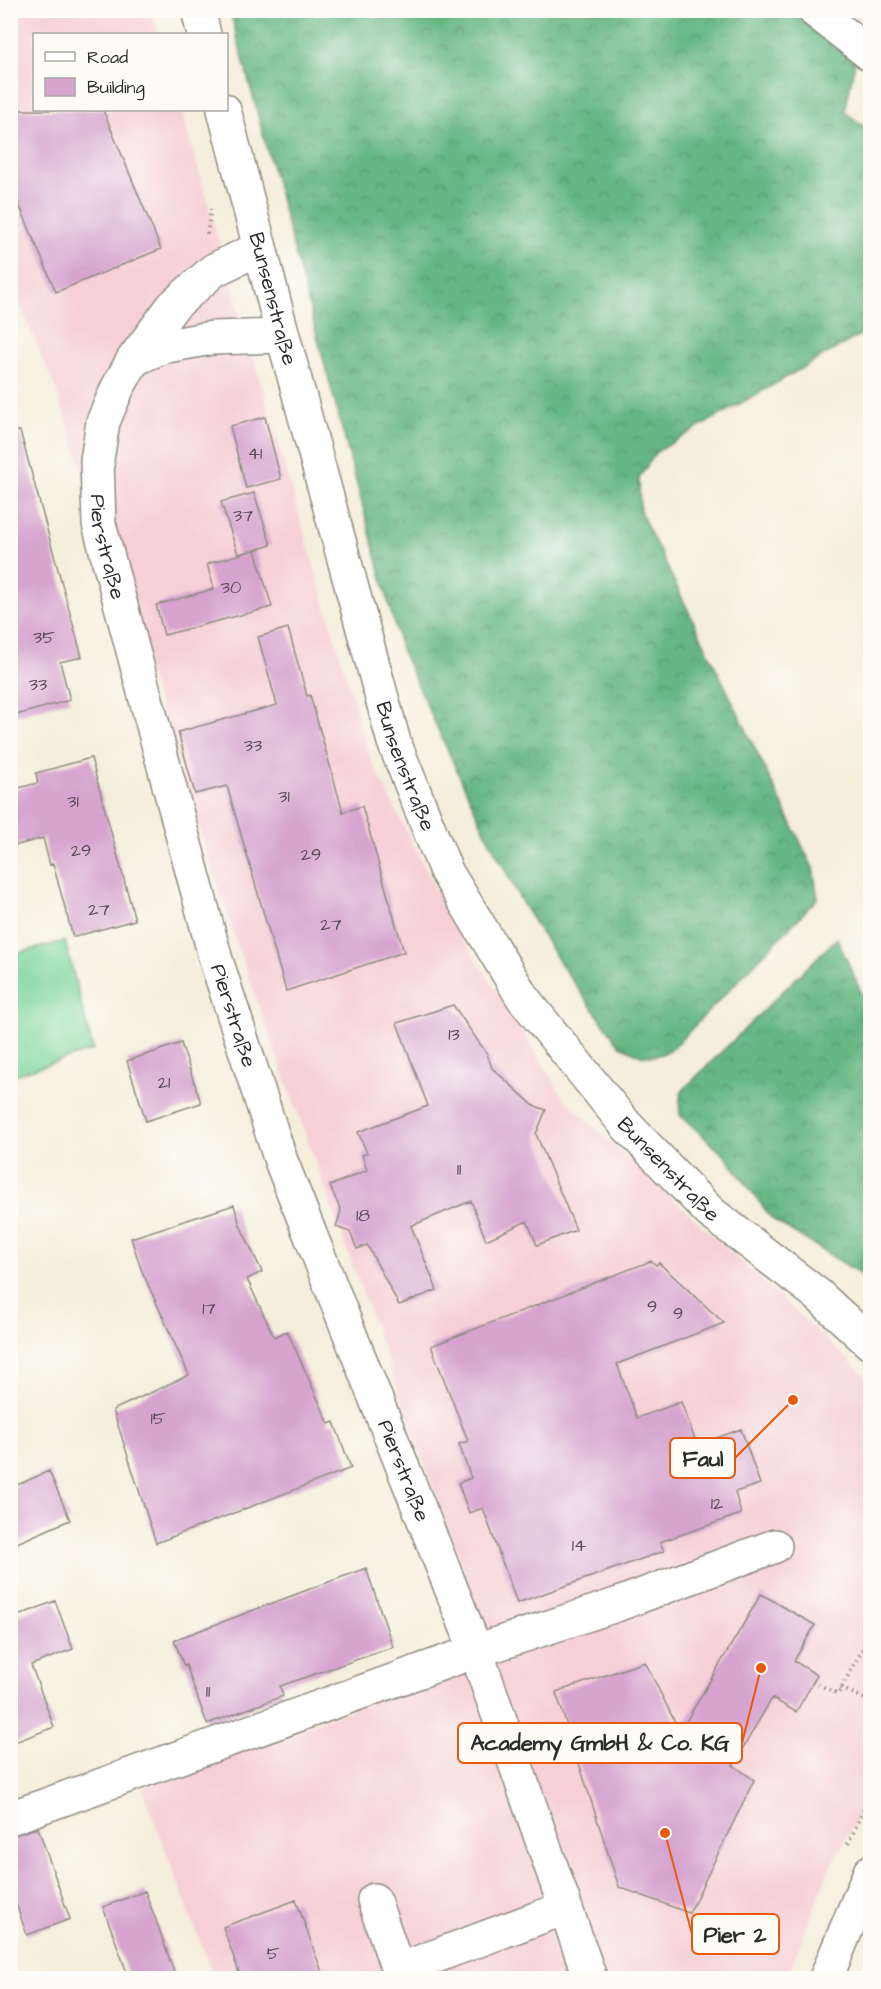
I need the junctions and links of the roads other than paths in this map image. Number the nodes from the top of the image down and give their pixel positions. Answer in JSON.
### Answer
{"nodes":[{"id":1,"x":198,"y":10,"type":"edge"},
{"id":2,"x":814,"y":10,"type":"edge"},
{"id":3,"x":204,"y":33,"type":"edge"},
{"id":4,"x":870,"y":54,"type":"edge"},
{"id":5,"x":224,"y":111,"type":"edge"},
{"id":6,"x":260,"y":248,"type":"junction"},
{"id":7,"x":283,"y":336,"type":"junction"},
{"id":8,"x":134,"y":360,"type":"junction"},
{"id":9,"x":817,"y":1294,"type":"junction"},
{"id":10,"x":870,"y":1325,"type":"edge"},
{"id":11,"x":870,"y":1343,"type":"edge"},
{"id":12,"x":775,"y":1546,"type":"dead end"},
{"id":13,"x":476,"y":1651,"type":"junction"},
{"id":14,"x":10,"y":1818,"type":"edge"},
{"id":15,"x":870,"y":1872,"type":"edge"},
{"id":16,"x":374,"y":1900,"type":"dead end"},
{"id":17,"x":565,"y":1908,"type":"junction"},
{"id":18,"x":590,"y":1978,"type":"edge"},
{"id":19,"x":826,"y":1978,"type":"edge"}],
"edges":[{"from":1,"to":3,"type":"street"},
{"from":2,"to":4,"type":"street"},
{"from":5,"to":6,"type":"street","name":"Bunsenstraße"},
{"from":6,"to":7,"type":"street","name":"Bunsenstraße"},
{"from":6,"to":8,"type":"street","name":"Pierstraße"},
{"from":7,"to":8,"type":"street"},
{"from":7,"to":9,"type":"street","name":"Bunsenstraße"},
{"from":8,"to":13,"type":"street","name":"Pierstraße"},
{"from":9,"to":10,"type":"street","name":"Bunsenstraße"},
{"from":9,"to":11,"type":"street","name":"Bunsenstraße"},
{"from":12,"to":13,"type":"street"},
{"from":13,"to":14,"type":"street"},
{"from":13,"to":17,"type":"street","name":"Pierstraße"},
{"from":15,"to":19,"type":"street"},
{"from":16,"to":17,"type":"street"},
{"from":17,"to":18,"type":"street","name":"Pierstraße"}]}
